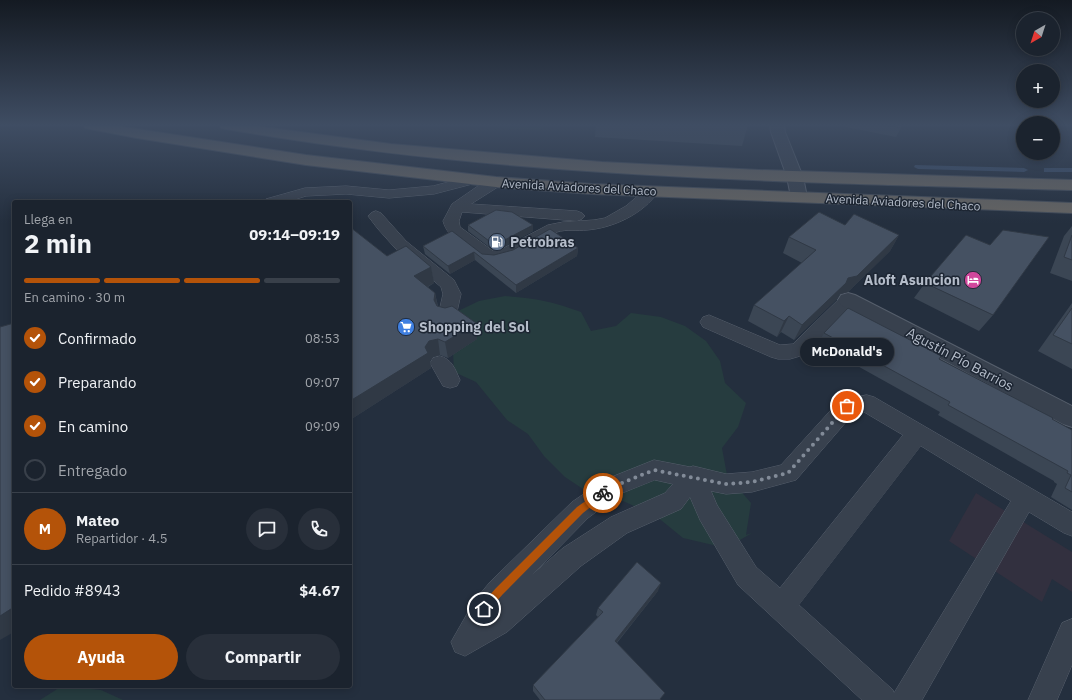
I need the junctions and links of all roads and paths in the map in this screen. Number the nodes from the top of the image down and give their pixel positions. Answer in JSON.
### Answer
{"nodes":[{"id":1,"x":291,"y":158,"type":"edge"},
{"id":2,"x":483,"y":158,"type":"edge"},
{"id":3,"x":787,"y":158,"type":"edge"},
{"id":4,"x":795,"y":177,"type":"junction"},
{"id":5,"x":474,"y":179,"type":"junction"},
{"id":6,"x":496,"y":182,"type":"junction"},
{"id":7,"x":1072,"y":185,"type":"edge"},
{"id":8,"x":651,"y":192,"type":"junction"},
{"id":9,"x":799,"y":197,"type":"junction"},
{"id":10,"x":278,"y":200,"type":"edge"},
{"id":11,"x":457,"y":207,"type":"junction"},
{"id":12,"x":1072,"y":208,"type":"edge"},
{"id":13,"x":376,"y":216,"type":"dead end"},
{"id":14,"x":615,"y":220,"type":"junction"},
{"id":15,"x":848,"y":300,"type":"joint"},
{"id":16,"x":447,"y":316,"type":"edge"},
{"id":17,"x":709,"y":322,"type":"dead end"},
{"id":18,"x":440,"y":363,"type":"dead end"},
{"id":19,"x":450,"y":380,"type":"dead end"},
{"id":20,"x":1072,"y":417,"type":"edge"},
{"id":21,"x":918,"y":433,"type":"junction"},
{"id":22,"x":693,"y":476,"type":"junction"},
{"id":23,"x":1026,"y":498,"type":"junction"},
{"id":24,"x":1072,"y":525,"type":"edge"},
{"id":25,"x":781,"y":606,"type":"junction"},
{"id":26,"x":1072,"y":633,"type":"edge"},
{"id":27,"x":883,"y":700,"type":"edge"},
{"id":28,"x":906,"y":700,"type":"edge"},
{"id":29,"x":1042,"y":700,"type":"edge"}],
"edges":[{"from":1,"to":5,"type":"highway","name":"Avenida Aviadores del Chaco"},
{"from":2,"to":4,"type":"highway","name":"Avenida Aviadores del Chaco"},
{"from":3,"to":4,"type":"street"},
{"from":4,"to":7,"type":"highway","name":"Avenida Aviadores del Chaco"},
{"from":4,"to":9,"type":"street"},
{"from":5,"to":6,"type":"highway","name":"Avenida Aviadores del Chaco"},
{"from":5,"to":10,"type":"lane"},
{"from":6,"to":8,"type":"highway","name":"Avenida Aviadores del Chaco"},
{"from":6,"to":11,"type":"lane"},
{"from":8,"to":9,"type":"highway","name":"Avenida Aviadores del Chaco"},
{"from":8,"to":14,"type":"lane"},
{"from":9,"to":12,"type":"highway","name":"Avenida Aviadores del Chaco"},
{"from":11,"to":14,"type":"lane"},
{"from":11,"to":14,"type":"lane"},
{"from":13,"to":16,"type":"lane"},
{"from":15,"to":17,"type":"lane"},
{"from":15,"to":20,"type":"street","name":"Agustín Pío Barrios"},
{"from":18,"to":19,"type":"lane"},
{"from":21,"to":22,"type":"lane"},
{"from":21,"to":23,"type":"lane"},
{"from":21,"to":25,"type":"lane"},
{"from":22,"to":22,"type":"lane"},
{"from":22,"to":25,"type":"lane"},
{"from":23,"to":24,"type":"lane"},
{"from":23,"to":28,"type":"lane"},
{"from":25,"to":27,"type":"lane"},
{"from":26,"to":29,"type":"lane"}]}
